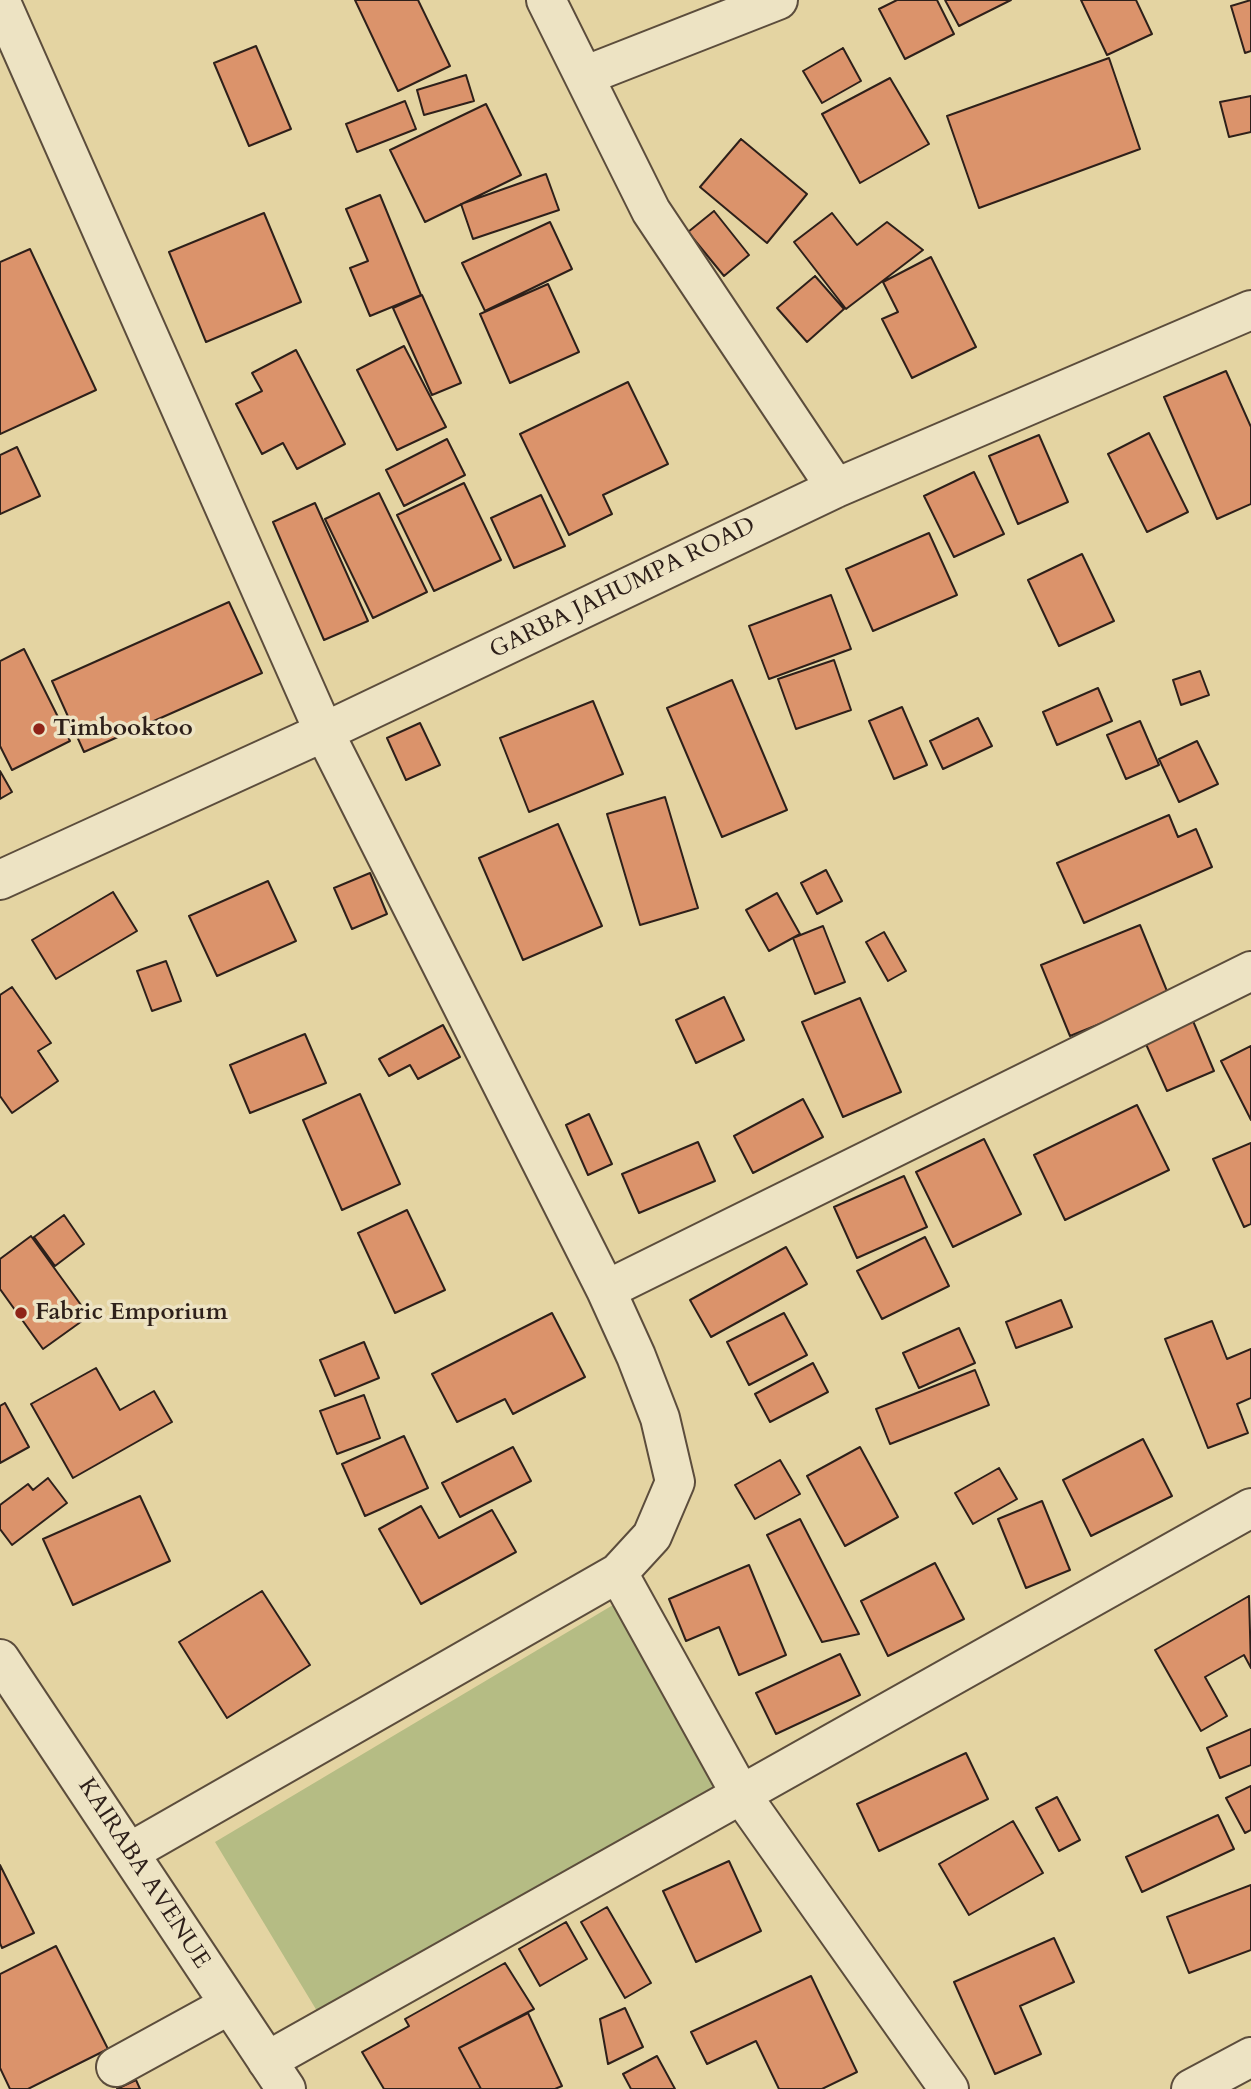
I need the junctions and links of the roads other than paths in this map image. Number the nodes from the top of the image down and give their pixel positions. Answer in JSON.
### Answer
{"nodes":[{"id":1,"x":0,"y":0,"type":"edge"},
{"id":2,"x":546,"y":0,"type":"edge"},
{"id":3,"x":778,"y":0,"type":"edge"},
{"id":4,"x":584,"y":76,"type":"junction"},
{"id":5,"x":1251,"y":310,"type":"edge"},
{"id":6,"x":836,"y":488,"type":"junction"},
{"id":7,"x":324,"y":732,"type":"junction"},
{"id":8,"x":0,"y":880,"type":"edge"},
{"id":9,"x":1251,"y":971,"type":"edge"},
{"id":10,"x":606,"y":1290,"type":"junction"},
{"id":11,"x":1251,"y":1507,"type":"edge"},
{"id":12,"x":618,"y":1573,"type":"junction"},
{"id":13,"x":0,"y":1658,"type":"edge"},
{"id":14,"x":740,"y":1793,"type":"junction"},
{"id":15,"x":130,"y":1852,"type":"junction"},
{"id":16,"x":229,"y":2005,"type":"junction"},
{"id":17,"x":1251,"y":2057,"type":"edge"},
{"id":18,"x":116,"y":2067,"type":"dead end"},
{"id":19,"x":277,"y":2075,"type":"edge"},
{"id":20,"x":949,"y":2089,"type":"edge"},
{"id":21,"x":1191,"y":2089,"type":"edge"}],
"edges":[{"from":1,"to":7,"type":"street"},
{"from":2,"to":4,"type":"street"},
{"from":3,"to":4,"type":"street"},
{"from":4,"to":6,"type":"street"},
{"from":5,"to":6,"type":"street","name":"GARBA JAHUMPA ROAD"},
{"from":6,"to":7,"type":"street","name":"GARBA JAHUMPA ROAD"},
{"from":7,"to":8,"type":"street","name":"GARBA JAHUMPA ROAD"},
{"from":7,"to":10,"type":"street"},
{"from":9,"to":10,"type":"street"},
{"from":10,"to":12,"type":"street"},
{"from":11,"to":14,"type":"street"},
{"from":12,"to":14,"type":"street"},
{"from":12,"to":15,"type":"street"},
{"from":13,"to":15,"type":"street","name":"KAIRABA AVENUE"},
{"from":14,"to":19,"type":"street"},
{"from":14,"to":20,"type":"street"},
{"from":15,"to":16,"type":"street","name":"KAIRABA AVENUE"},
{"from":16,"to":18,"type":"street"},
{"from":16,"to":19,"type":"street","name":"KAIRABA AVENUE"},
{"from":17,"to":21,"type":"street"}]}
